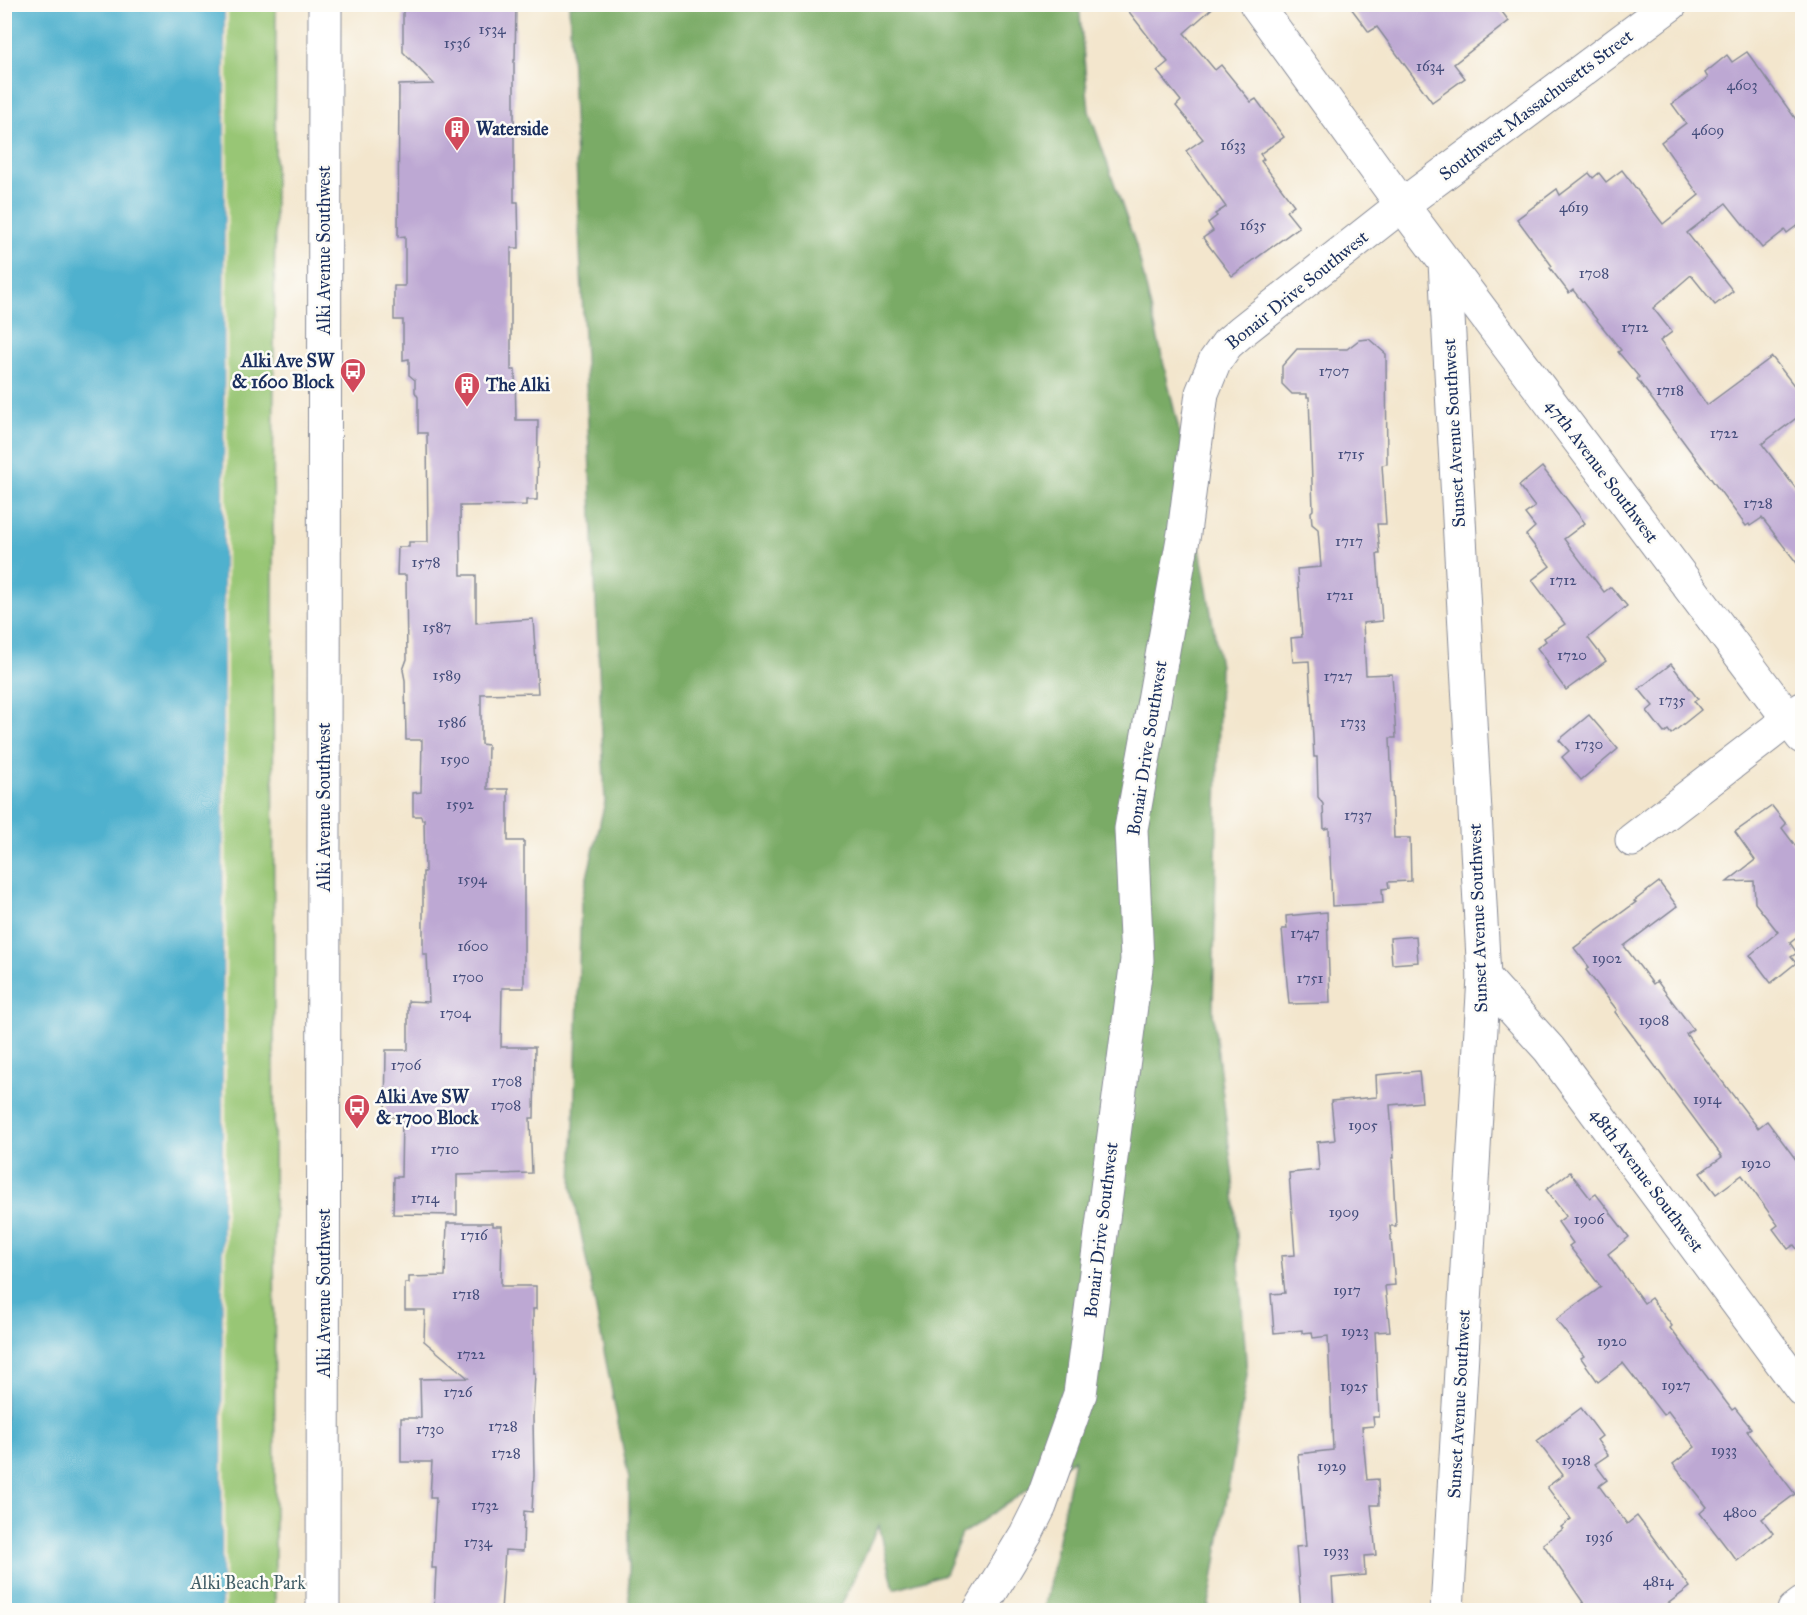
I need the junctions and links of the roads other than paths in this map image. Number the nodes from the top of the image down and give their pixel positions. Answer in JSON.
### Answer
{"nodes":[{"id":1,"x":325,"y":4,"type":"edge"},
{"id":2,"x":1256,"y":4,"type":"edge"},
{"id":3,"x":1671,"y":4,"type":"edge"},
{"id":4,"x":1402,"y":205,"type":"junction"},
{"id":5,"x":1445,"y":262,"type":"junction"},
{"id":6,"x":1798,"y":721,"type":"edge"},
{"id":7,"x":1632,"y":840,"type":"dead end"},
{"id":8,"x":1484,"y":977,"type":"junction"},
{"id":9,"x":1803,"y":1390,"type":"edge"},
{"id":10,"x":1803,"y":1604,"type":"edge"},
{"id":11,"x":324,"y":1611,"type":"edge"},
{"id":12,"x":980,"y":1611,"type":"edge"},
{"id":13,"x":1447,"y":1611,"type":"edge"},
{"id":14,"x":1794,"y":1611,"type":"edge"}],
"edges":[{"from":1,"to":11,"type":"street","name":"Alki Avenue Southwest"},
{"from":2,"to":4,"type":"street"},
{"from":3,"to":4,"type":"street","name":"Southwest Massachusetts Street"},
{"from":4,"to":5,"type":"street","name":"47th Avenue Southwest"},
{"from":4,"to":12,"type":"street","name":"Bonair Drive Southwest"},
{"from":5,"to":6,"type":"street","name":"47th Avenue Southwest"},
{"from":5,"to":8,"type":"street","name":"Sunset Avenue Southwest"},
{"from":6,"to":7,"type":"street"},
{"from":8,"to":9,"type":"street","name":"48th Avenue Southwest"},
{"from":8,"to":13,"type":"street","name":"Sunset Avenue Southwest"},
{"from":10,"to":14,"type":"street"}]}
